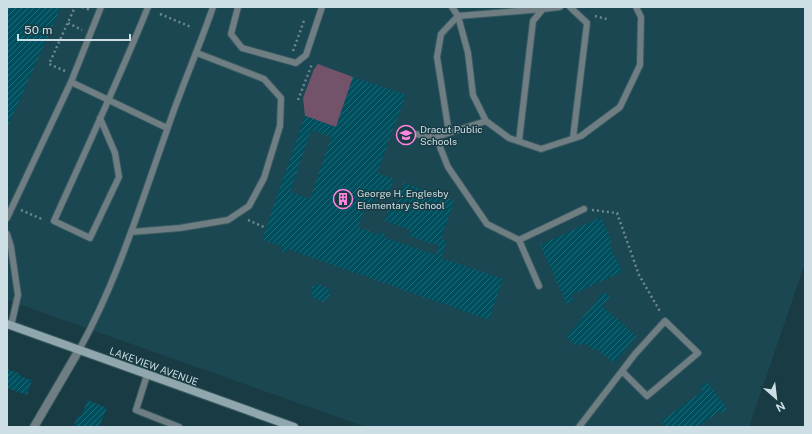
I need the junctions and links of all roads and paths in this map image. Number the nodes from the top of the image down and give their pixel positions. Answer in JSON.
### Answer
{"nodes":[{"id":1,"x":75,"y":7,"type":"edge"},
{"id":2,"x":82,"y":7,"type":"edge"},
{"id":3,"x":101,"y":7,"type":"edge"},
{"id":4,"x":148,"y":7,"type":"edge"},
{"id":5,"x":213,"y":7,"type":"edge"},
{"id":6,"x":238,"y":7,"type":"edge"},
{"id":7,"x":322,"y":7,"type":"edge"},
{"id":8,"x":452,"y":7,"type":"edge"},
{"id":9,"x":560,"y":7,"type":"edge"},
{"id":10,"x":570,"y":7,"type":"edge"},
{"id":11,"x":636,"y":7,"type":"edge"},
{"id":12,"x":88,"y":9,"type":"dead end"},
{"id":13,"x":543,"y":9,"type":"junction"},
{"id":14,"x":592,"y":12,"type":"dead end"},
{"id":15,"x":160,"y":14,"type":"dead end"},
{"id":16,"x":458,"y":16,"type":"junction"},
{"id":17,"x":305,"y":18,"type":"dead end"},
{"id":18,"x":607,"y":19,"type":"dead end"},
{"id":19,"x":68,"y":23,"type":"junction"},
{"id":20,"x":191,"y":27,"type":"dead end"},
{"id":21,"x":90,"y":34,"type":"junction"},
{"id":22,"x":293,"y":51,"type":"dead end"},
{"id":23,"x":196,"y":53,"type":"junction"},
{"id":24,"x":312,"y":64,"type":"dead end"},
{"id":25,"x":73,"y":75,"type":"junction"},
{"id":26,"x":71,"y":82,"type":"junction"},
{"id":27,"x":108,"y":100,"type":"junction"},
{"id":28,"x":298,"y":100,"type":"dead end"},
{"id":29,"x":100,"y":118,"type":"junction"},
{"id":30,"x":486,"y":121,"type":"junction"},
{"id":31,"x":168,"y":128,"type":"junction"},
{"id":32,"x":449,"y":133,"type":"junction"},
{"id":33,"x":414,"y":134,"type":"dead end"},
{"id":34,"x":436,"y":137,"type":"junction"},
{"id":35,"x":573,"y":138,"type":"junction"},
{"id":36,"x":519,"y":141,"type":"junction"},
{"id":37,"x":19,"y":209,"type":"dead end"},
{"id":38,"x":584,"y":209,"type":"joint"},
{"id":39,"x":7,"y":218,"type":"edge"},
{"id":40,"x":248,"y":220,"type":"dead end"},
{"id":41,"x":54,"y":221,"type":"junction"},
{"id":42,"x":264,"y":227,"type":"dead end"},
{"id":43,"x":131,"y":232,"type":"junction"},
{"id":44,"x":7,"y":234,"type":"edge"},
{"id":45,"x":518,"y":240,"type":"junction"},
{"id":46,"x":539,"y":286,"type":"dead end"},
{"id":47,"x":665,"y":321,"type":"junction"},
{"id":48,"x":9,"y":325,"type":"edge"},
{"id":49,"x":79,"y":350,"type":"junction"},
{"id":50,"x":622,"y":371,"type":"junction"},
{"id":51,"x":147,"y":375,"type":"junction"},
{"id":52,"x":34,"y":427,"type":"edge"},
{"id":53,"x":179,"y":427,"type":"edge"},
{"id":54,"x":293,"y":427,"type":"edge"},
{"id":55,"x":579,"y":427,"type":"edge"}],
"edges":[{"from":1,"to":19,"type":"path"},
{"from":2,"to":12,"type":"path"},
{"from":3,"to":21,"type":"lane"},
{"from":4,"to":27,"type":"lane"},
{"from":5,"to":23,"type":"lane"},
{"from":6,"to":7,"type":"lane"},
{"from":8,"to":16,"type":"lane"},
{"from":9,"to":13,"type":"lane"},
{"from":10,"to":35,"type":"lane"},
{"from":11,"to":35,"type":"lane"},
{"from":13,"to":16,"type":"lane"},
{"from":13,"to":36,"type":"lane"},
{"from":14,"to":18,"type":"path"},
{"from":15,"to":20,"type":"path"},
{"from":16,"to":30,"type":"lane"},
{"from":16,"to":32,"type":"lane"},
{"from":17,"to":22,"type":"path"},
{"from":19,"to":21,"type":"path"},
{"from":19,"to":25,"type":"path"},
{"from":21,"to":25,"type":"lane"},
{"from":23,"to":31,"type":"lane"},
{"from":23,"to":43,"type":"lane"},
{"from":24,"to":28,"type":"path"},
{"from":25,"to":26,"type":"lane"},
{"from":26,"to":27,"type":"lane"},
{"from":26,"to":39,"type":"lane"},
{"from":27,"to":29,"type":"lane"},
{"from":27,"to":31,"type":"lane"},
{"from":29,"to":41,"type":"lane"},
{"from":29,"to":41,"type":"lane"},
{"from":30,"to":32,"type":"lane"},
{"from":30,"to":36,"type":"lane"},
{"from":31,"to":43,"type":"lane"},
{"from":32,"to":34,"type":"lane"},
{"from":33,"to":34,"type":"lane"},
{"from":34,"to":45,"type":"lane"},
{"from":35,"to":36,"type":"lane"},
{"from":37,"to":41,"type":"path"},
{"from":38,"to":45,"type":"lane"},
{"from":38,"to":47,"type":"path"},
{"from":40,"to":42,"type":"path"},
{"from":43,"to":49,"type":"lane"},
{"from":44,"to":48,"type":"lane"},
{"from":45,"to":46,"type":"lane"},
{"from":47,"to":50,"type":"lane"},
{"from":47,"to":50,"type":"lane"},
{"from":48,"to":49,"type":"main road","name":"LAKEVIEW AVENUE"},
{"from":49,"to":51,"type":"main road","name":"LAKEVIEW AVENUE"},
{"from":49,"to":52,"type":"street"},
{"from":50,"to":55,"type":"lane"},
{"from":51,"to":53,"type":"lane"},
{"from":51,"to":54,"type":"main road","name":"LAKEVIEW AVENUE"}]}
